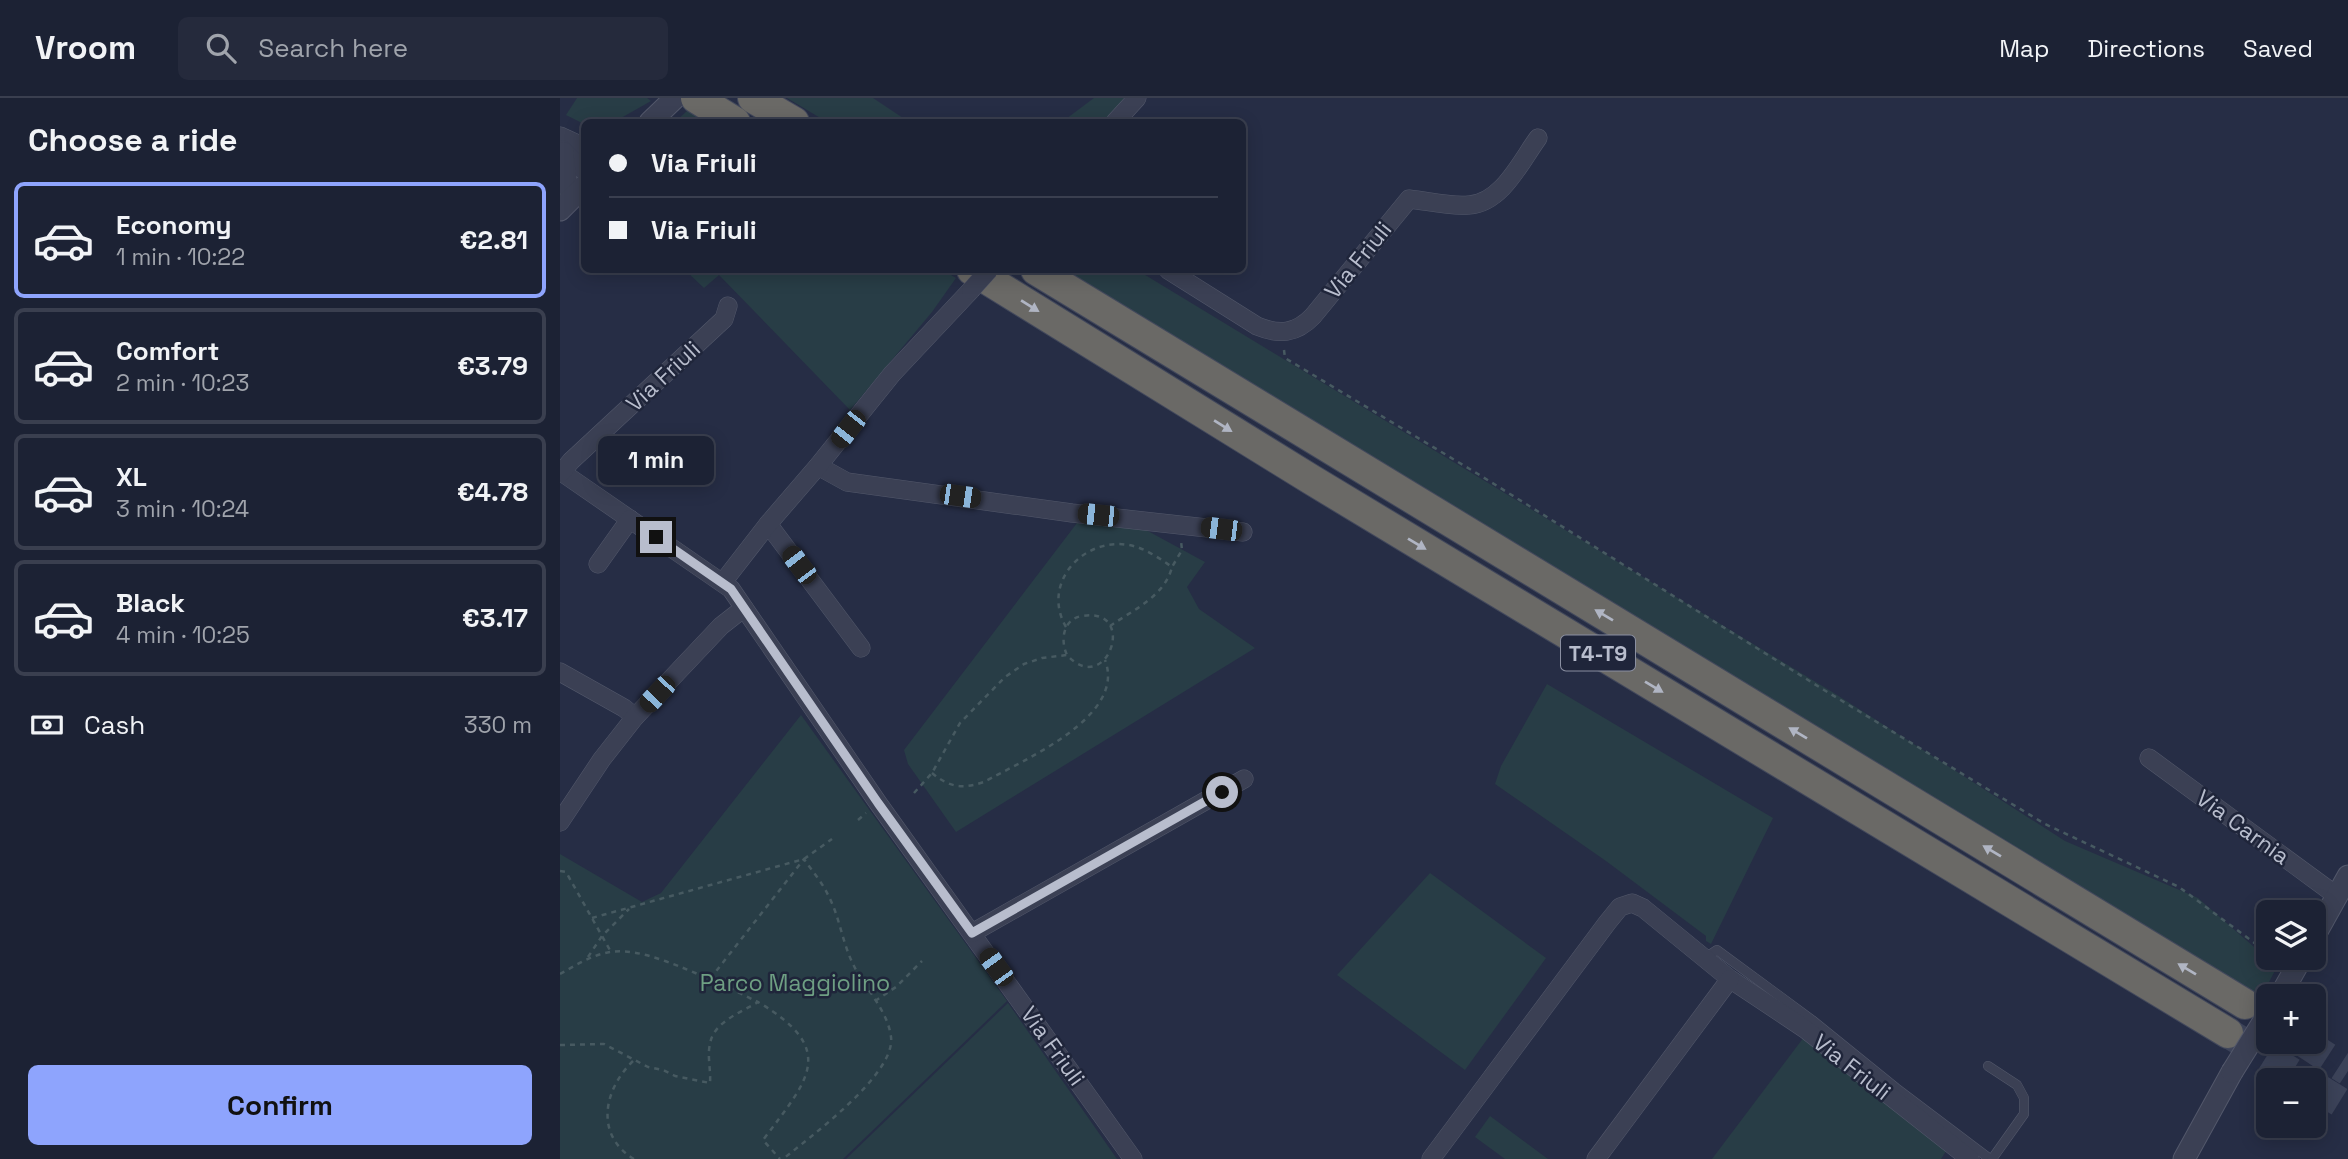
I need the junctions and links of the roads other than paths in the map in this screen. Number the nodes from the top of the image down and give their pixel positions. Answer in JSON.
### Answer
{"nodes":[{"id":1,"x":675,"y":98,"type":"edge"},
{"id":2,"x":696,"y":98,"type":"edge"},
{"id":3,"x":754,"y":98,"type":"edge"},
{"id":4,"x":1137,"y":98,"type":"edge"},
{"id":5,"x":654,"y":119,"type":"edge"},
{"id":6,"x":730,"y":119,"type":"edge"},
{"id":7,"x":789,"y":119,"type":"edge"},
{"id":8,"x":1118,"y":119,"type":"edge"},
{"id":9,"x":1538,"y":138,"type":"dead end"},
{"id":10,"x":561,"y":144,"type":"edge"},
{"id":11,"x":581,"y":147,"type":"edge"},
{"id":12,"x":581,"y":167,"type":"edge"},
{"id":13,"x":572,"y":199,"type":"edge"},
{"id":14,"x":1041,"y":273,"type":"edge"},
{"id":15,"x":1173,"y":273,"type":"edge"},
{"id":16,"x":972,"y":280,"type":"edge"},
{"id":17,"x":728,"y":306,"type":"dead end"},
{"id":18,"x":818,"y":466,"type":"junction"},
{"id":19,"x":561,"y":472,"type":"edge"},
{"id":20,"x":630,"y":519,"type":"junction"},
{"id":21,"x":768,"y":524,"type":"junction"},
{"id":22,"x":1242,"y":531,"type":"dead end"},
{"id":23,"x":598,"y":564,"type":"dead end"},
{"id":24,"x":723,"y":582,"type":"junction"},
{"id":25,"x":744,"y":608,"type":"junction"},
{"id":26,"x":861,"y":648,"type":"dead end"},
{"id":27,"x":560,"y":672,"type":"edge"},
{"id":28,"x":635,"y":717,"type":"junction"},
{"id":29,"x":2149,"y":758,"type":"dead end"},
{"id":30,"x":1244,"y":779,"type":"dead end"},
{"id":31,"x":560,"y":822,"type":"edge"},
{"id":32,"x":2348,"y":876,"type":"edge"},
{"id":33,"x":2336,"y":896,"type":"junction"},
{"id":34,"x":2326,"y":915,"type":"edge"},
{"id":35,"x":972,"y":933,"type":"junction"},
{"id":36,"x":1705,"y":958,"type":"junction"},
{"id":37,"x":1730,"y":979,"type":"junction"},
{"id":38,"x":2256,"y":1008,"type":"edge"},
{"id":39,"x":2256,"y":1012,"type":"edge"},
{"id":40,"x":2228,"y":1033,"type":"tunnel mouth"},
{"id":41,"x":1988,"y":1066,"type":"dead end"},
{"id":42,"x":1133,"y":1159,"type":"edge"},
{"id":43,"x":1431,"y":1159,"type":"edge"},
{"id":44,"x":1596,"y":1159,"type":"edge"},
{"id":45,"x":1970,"y":1159,"type":"edge"},
{"id":46,"x":1991,"y":1159,"type":"edge"},
{"id":47,"x":2184,"y":1159,"type":"edge"}],
"edges":[{"from":1,"to":5,"type":"street"},
{"from":2,"to":6,"type":"highway"},
{"from":3,"to":7,"type":"highway"},
{"from":4,"to":8,"type":"street"},
{"from":9,"to":15,"type":"street","name":"Via Friuli"},
{"from":10,"to":11,"type":"street"},
{"from":10,"to":12,"type":"street"},
{"from":10,"to":13,"type":"street"},
{"from":38,"to":14,"type":"highway","number":"T4-T9","one_way":true},
{"from":16,"to":18,"type":"street"},
{"from":16,"to":40,"type":"highway","number":"T4-T9","one_way":true},
{"from":17,"to":19,"type":"street","name":"Via Friuli"},
{"from":18,"to":21,"type":"street"},
{"from":18,"to":22,"type":"street"},
{"from":19,"to":20,"type":"street","name":"Via Friuli"},
{"from":20,"to":23,"type":"street"},
{"from":20,"to":24,"type":"street","name":"Via Friuli"},
{"from":21,"to":24,"type":"street"},
{"from":21,"to":26,"type":"street"},
{"from":24,"to":25,"type":"street","name":"Via Friuli"},
{"from":25,"to":28,"type":"street"},
{"from":25,"to":35,"type":"street","name":"Via Friuli"},
{"from":27,"to":28,"type":"street"},
{"from":28,"to":31,"type":"street"},
{"from":29,"to":33,"type":"street","name":"Via Carnia"},
{"from":30,"to":35,"type":"street"},
{"from":32,"to":33,"type":"street"},
{"from":33,"to":34,"type":"street"},
{"from":35,"to":42,"type":"street","name":"Via Friuli"},
{"from":36,"to":37,"type":"street","name":"Via Friuli"},
{"from":36,"to":43,"type":"street","name":"Via Friuli"},
{"from":36,"to":46,"type":"lane"},
{"from":37,"to":44,"type":"street"},
{"from":37,"to":45,"type":"street","name":"Via Friuli"},
{"from":39,"to":47,"type":"street","bridge":true},
{"from":41,"to":46,"type":"lane"}]}
